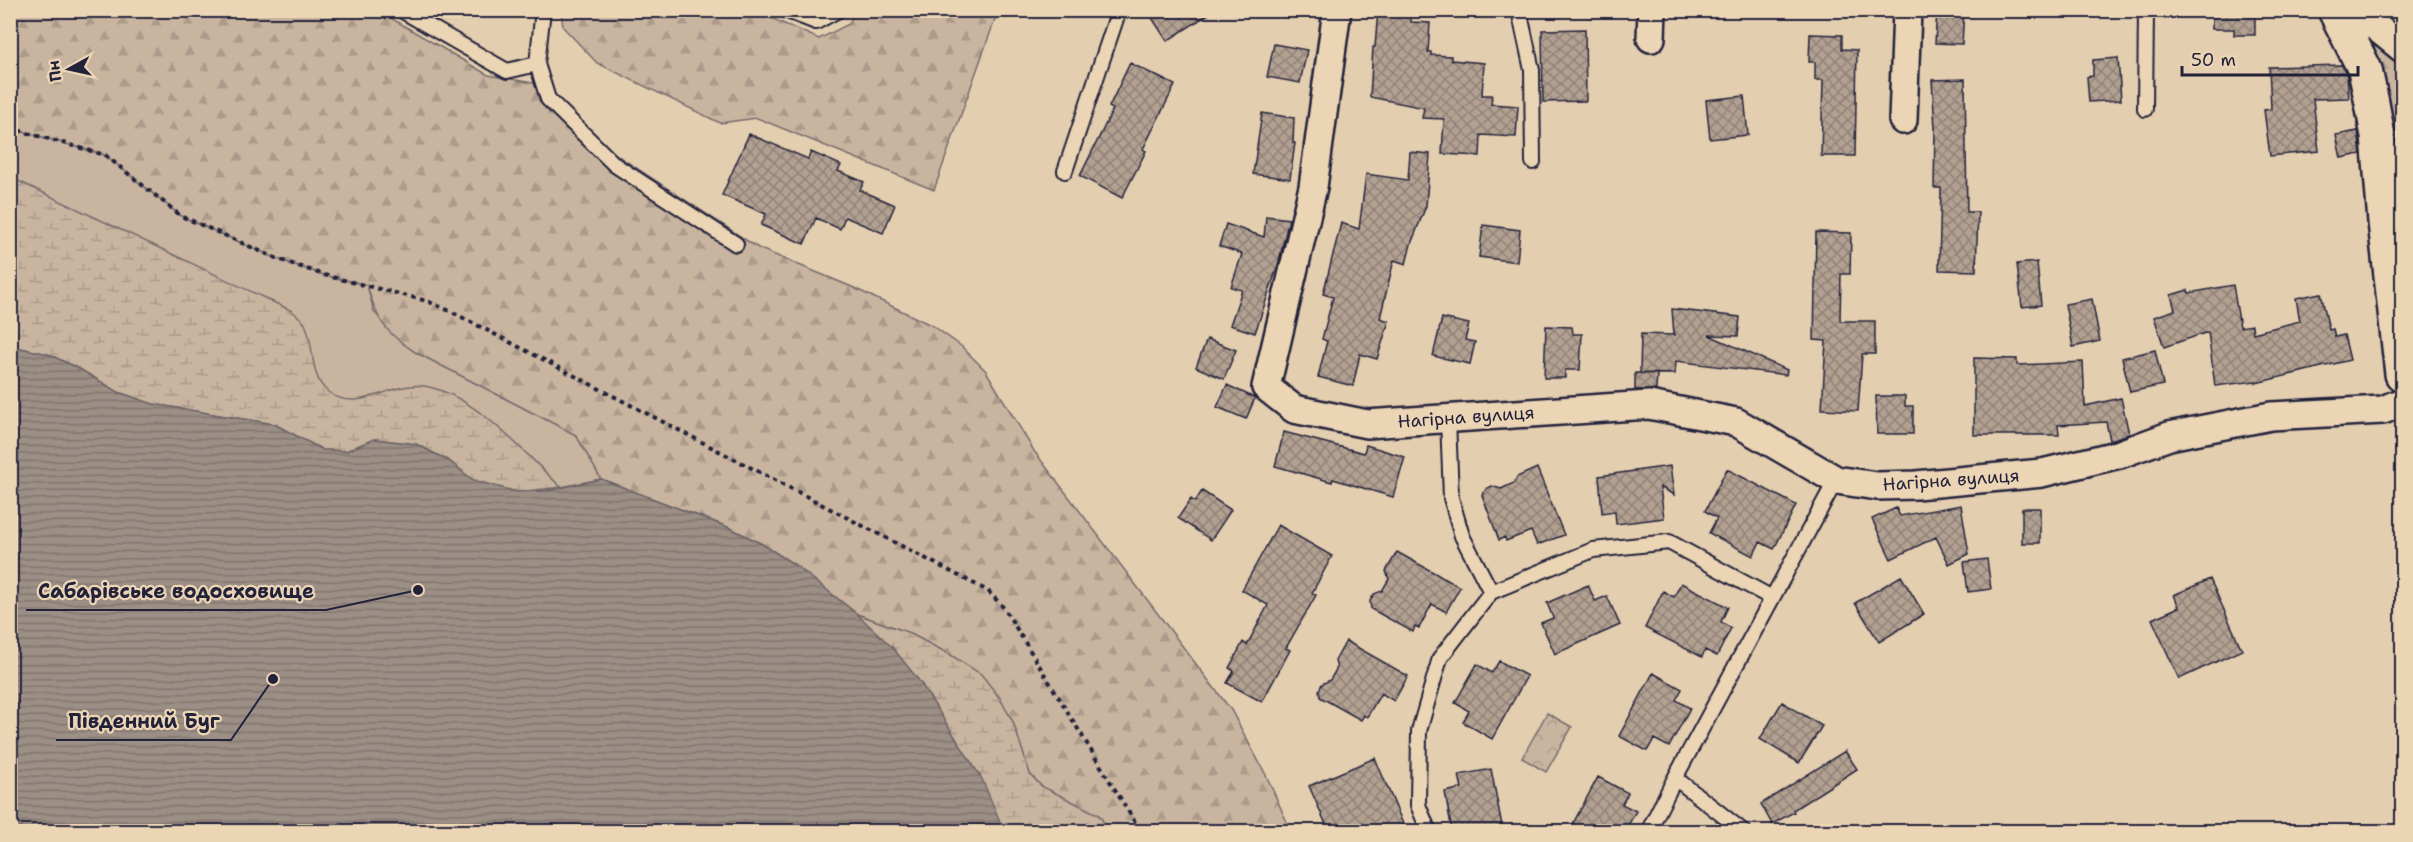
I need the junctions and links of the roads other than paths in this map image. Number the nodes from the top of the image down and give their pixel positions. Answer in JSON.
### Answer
{"nodes":[{"id":1,"x":401,"y":10,"type":"edge"},
{"id":2,"x":543,"y":10,"type":"edge"},
{"id":3,"x":785,"y":10,"type":"edge"},
{"id":4,"x":838,"y":10,"type":"edge"},
{"id":5,"x":1119,"y":10,"type":"edge"},
{"id":6,"x":1337,"y":10,"type":"edge"},
{"id":7,"x":1519,"y":10,"type":"edge"},
{"id":8,"x":1652,"y":10,"type":"edge"},
{"id":9,"x":1907,"y":10,"type":"edge"},
{"id":10,"x":2146,"y":10,"type":"edge"},
{"id":11,"x":2335,"y":10,"type":"edge"},
{"id":12,"x":2355,"y":10,"type":"edge"},
{"id":13,"x":1651,"y":38,"type":"dead end"},
{"id":14,"x":2403,"y":48,"type":"edge"},
{"id":15,"x":537,"y":64,"type":"junction"},
{"id":16,"x":2145,"y":109,"type":"dead end"},
{"id":17,"x":1903,"y":120,"type":"dead end"},
{"id":18,"x":1533,"y":162,"type":"dead end"},
{"id":19,"x":1065,"y":171,"type":"dead end"},
{"id":20,"x":736,"y":244,"type":"dead end"},
{"id":21,"x":2403,"y":374,"type":"edge"},
{"id":22,"x":2403,"y":402,"type":"edge"},
{"id":23,"x":1448,"y":419,"type":"junction"},
{"id":24,"x":1836,"y":480,"type":"junction"},
{"id":25,"x":1491,"y":592,"type":"junction"},
{"id":26,"x":1772,"y":598,"type":"junction"},
{"id":27,"x":1675,"y":778,"type":"junction"},
{"id":28,"x":1429,"y":831,"type":"edge"},
{"id":29,"x":1648,"y":831,"type":"edge"},
{"id":30,"x":1744,"y":831,"type":"edge"}],
"edges":[{"from":1,"to":15,"type":"lane"},
{"from":2,"to":15,"type":"lane"},
{"from":3,"to":4,"type":"lane"},
{"from":5,"to":19,"type":"lane"},
{"from":6,"to":23,"type":"street","name":"Нагірна вулиця"},
{"from":7,"to":18,"type":"lane"},
{"from":8,"to":13,"type":"street"},
{"from":9,"to":17,"type":"street"},
{"from":10,"to":16,"type":"lane"},
{"from":11,"to":21,"type":"street"},
{"from":12,"to":14,"type":"street"},
{"from":15,"to":20,"type":"lane"},
{"from":22,"to":24,"type":"street","name":"Нагірна вулиця"},
{"from":23,"to":24,"type":"street","name":"Нагірна вулиця"},
{"from":23,"to":25,"type":"lane"},
{"from":24,"to":26,"type":"lane"},
{"from":25,"to":26,"type":"lane"},
{"from":25,"to":28,"type":"lane"},
{"from":26,"to":27,"type":"lane"},
{"from":27,"to":29,"type":"lane"},
{"from":27,"to":30,"type":"lane"}]}
